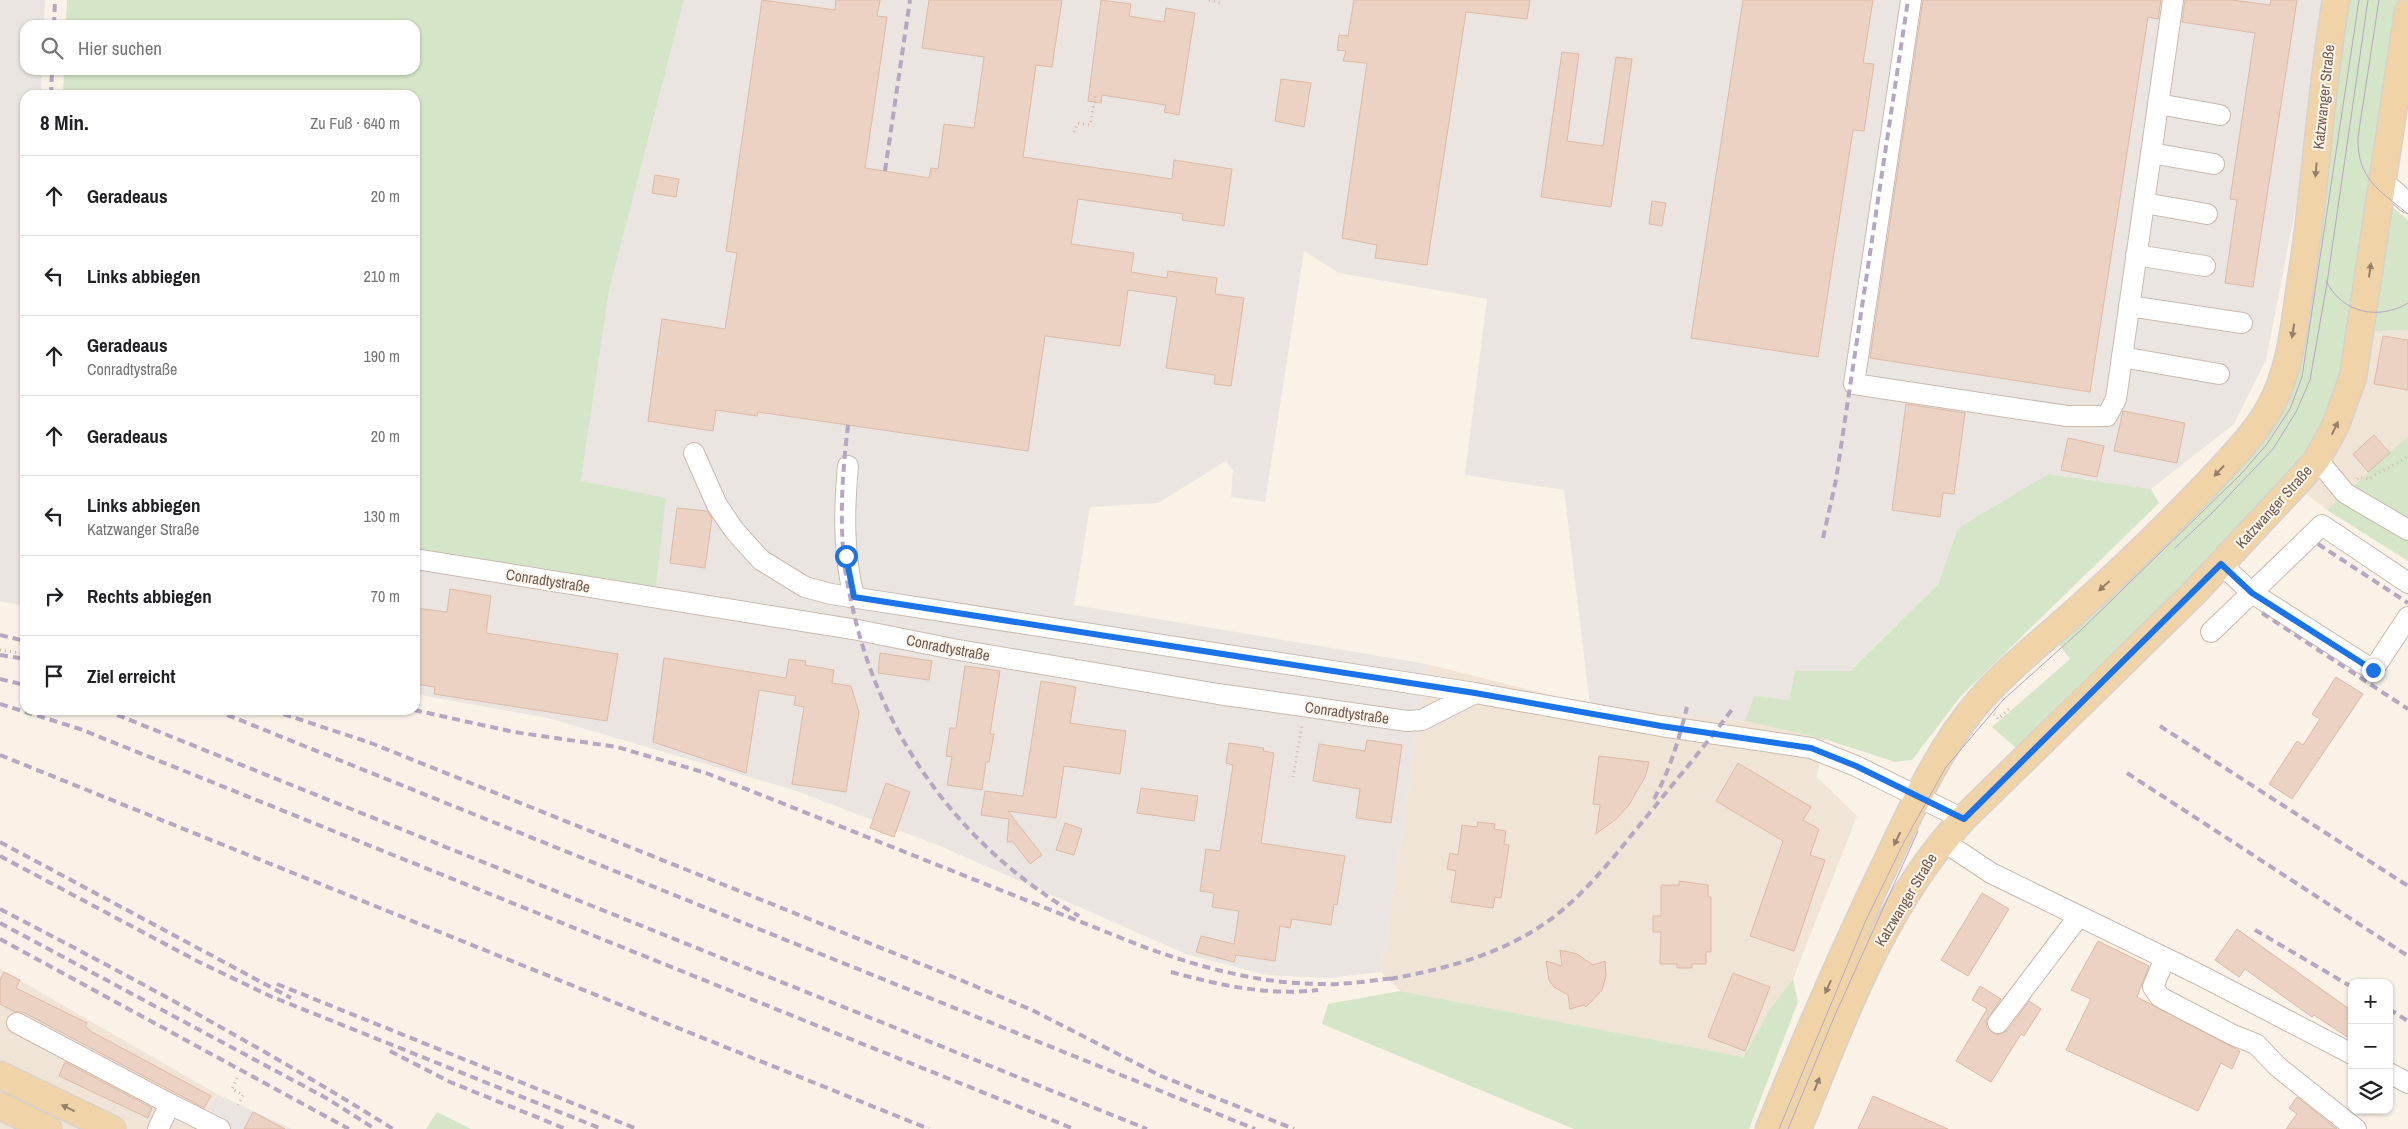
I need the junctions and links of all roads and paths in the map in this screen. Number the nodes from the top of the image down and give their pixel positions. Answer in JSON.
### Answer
{"nodes":[{"id":1,"x":1209,"y":0,"type":"edge"},
{"id":2,"x":1911,"y":0,"type":"edge"},
{"id":3,"x":2173,"y":0,"type":"edge"},
{"id":4,"x":2336,"y":0,"type":"edge"},
{"id":5,"x":1220,"y":3,"type":"dead end"},
{"id":6,"x":2408,"y":12,"type":"edge"},
{"id":7,"x":1096,"y":94,"type":"dead end"},
{"id":8,"x":2158,"y":104,"type":"junction"},
{"id":9,"x":2220,"y":115,"type":"dead end"},
{"id":10,"x":1074,"y":132,"type":"dead end"},
{"id":11,"x":2151,"y":153,"type":"junction"},
{"id":12,"x":2214,"y":164,"type":"dead end"},
{"id":13,"x":2383,"y":181,"type":"junction"},
{"id":14,"x":2144,"y":203,"type":"junction"},
{"id":15,"x":2408,"y":203,"type":"edge"},
{"id":16,"x":2207,"y":214,"type":"dead end"},
{"id":17,"x":2136,"y":255,"type":"junction"},
{"id":18,"x":2205,"y":266,"type":"dead end"},
{"id":19,"x":2129,"y":306,"type":"junction"},
{"id":20,"x":2242,"y":323,"type":"dead end"},
{"id":21,"x":2122,"y":357,"type":"junction"},
{"id":22,"x":2219,"y":374,"type":"dead end"},
{"id":23,"x":694,"y":453,"type":"dead end"},
{"id":24,"x":2408,"y":457,"type":"edge"},
{"id":25,"x":2317,"y":459,"type":"junction"},
{"id":26,"x":848,"y":466,"type":"dead end"},
{"id":27,"x":2342,"y":490,"type":"junction"},
{"id":28,"x":2408,"y":530,"type":"edge"},
{"id":29,"x":420,"y":560,"type":"edge"},
{"id":30,"x":2221,"y":564,"type":"junction"},
{"id":31,"x":2408,"y":583,"type":"edge"},
{"id":32,"x":2252,"y":593,"type":"junction"},
{"id":33,"x":854,"y":597,"type":"junction"},
{"id":34,"x":2408,"y":617,"type":"edge"},
{"id":35,"x":2211,"y":632,"type":"dead end"},
{"id":36,"x":0,"y":650,"type":"edge"},
{"id":37,"x":20,"y":653,"type":"edge"},
{"id":38,"x":1475,"y":693,"type":"junction"},
{"id":39,"x":1304,"y":706,"type":"junction"},
{"id":40,"x":1293,"y":777,"type":"dead end"},
{"id":41,"x":1919,"y":796,"type":"junction"},
{"id":42,"x":1964,"y":819,"type":"junction"},
{"id":43,"x":1943,"y":841,"type":"junction"},
{"id":44,"x":2080,"y":916,"type":"junction"},
{"id":45,"x":2165,"y":958,"type":"junction"},
{"id":46,"x":17,"y":1023,"type":"dead end"},
{"id":47,"x":1998,"y":1023,"type":"dead end"},
{"id":48,"x":2348,"y":1052,"type":"edge"},
{"id":49,"x":0,"y":1075,"type":"edge"},
{"id":50,"x":2393,"y":1075,"type":"edge"},
{"id":51,"x":238,"y":1078,"type":"dead end"},
{"id":52,"x":2408,"y":1083,"type":"edge"},
{"id":53,"x":170,"y":1104,"type":"junction"},
{"id":54,"x":0,"y":1106,"type":"edge"},
{"id":55,"x":238,"y":1106,"type":"dead end"},
{"id":56,"x":48,"y":1129,"type":"edge"},
{"id":57,"x":112,"y":1129,"type":"edge"},
{"id":58,"x":158,"y":1129,"type":"edge"},
{"id":59,"x":220,"y":1129,"type":"edge"},
{"id":60,"x":1769,"y":1129,"type":"edge"},
{"id":61,"x":1798,"y":1129,"type":"edge"},
{"id":62,"x":2356,"y":1129,"type":"edge"}],
"edges":[{"from":1,"to":5,"type":"path"},
{"from":2,"to":21,"type":"street"},
{"from":3,"to":8,"type":"street"},
{"from":4,"to":41,"type":"main road","name":"Katzwanger Straße","one_way":true},
{"from":6,"to":13,"type":"main road","name":"Katzwanger Straße"},
{"from":7,"to":10,"type":"path"},
{"from":8,"to":9,"type":"street"},
{"from":8,"to":11,"type":"street"},
{"from":11,"to":12,"type":"street"},
{"from":11,"to":14,"type":"street"},
{"from":13,"to":15,"type":"street"},
{"from":25,"to":13,"type":"main road","name":"Katzwanger Straße","one_way":true},
{"from":14,"to":16,"type":"street"},
{"from":14,"to":17,"type":"street"},
{"from":17,"to":18,"type":"street"},
{"from":17,"to":19,"type":"street"},
{"from":19,"to":20,"type":"street"},
{"from":19,"to":21,"type":"street"},
{"from":21,"to":22,"type":"street"},
{"from":23,"to":33,"type":"street"},
{"from":24,"to":27,"type":"path"},
{"from":25,"to":27,"type":"street"},
{"from":25,"to":30,"type":"main road","name":"Katzwanger Straße"},
{"from":26,"to":33,"type":"street"},
{"from":27,"to":28,"type":"street"},
{"from":29,"to":39,"type":"street","name":"Conradtystraße"},
{"from":30,"to":32,"type":"street"},
{"from":30,"to":42,"type":"main road","name":"Katzwanger Straße"},
{"from":31,"to":32,"type":"street"},
{"from":32,"to":34,"type":"street"},
{"from":32,"to":35,"type":"street"},
{"from":33,"to":38,"type":"street"},
{"from":36,"to":37,"type":"path"},
{"from":38,"to":39,"type":"street","name":"Conradtystraße"},
{"from":38,"to":41,"type":"street"},
{"from":39,"to":40,"type":"path"},
{"from":41,"to":42,"type":"street"},
{"from":41,"to":60,"type":"main road","name":"Katzwanger Straße","one_way":true},
{"from":42,"to":43,"type":"main road","name":"Katzwanger Straße"},
{"from":43,"to":44,"type":"street"},
{"from":61,"to":43,"type":"main road","name":"Katzwanger Straße","one_way":true},
{"from":44,"to":45,"type":"street"},
{"from":44,"to":47,"type":"street"},
{"from":45,"to":48,"type":"street"},
{"from":45,"to":62,"type":"street"},
{"from":46,"to":53,"type":"street"},
{"from":57,"to":49,"type":"main road","one_way":true},
{"from":50,"to":52,"type":"street"},
{"from":51,"to":55,"type":"path"},
{"from":53,"to":58,"type":"street"},
{"from":53,"to":59,"type":"street"},
{"from":54,"to":56,"type":"main road"}]}
